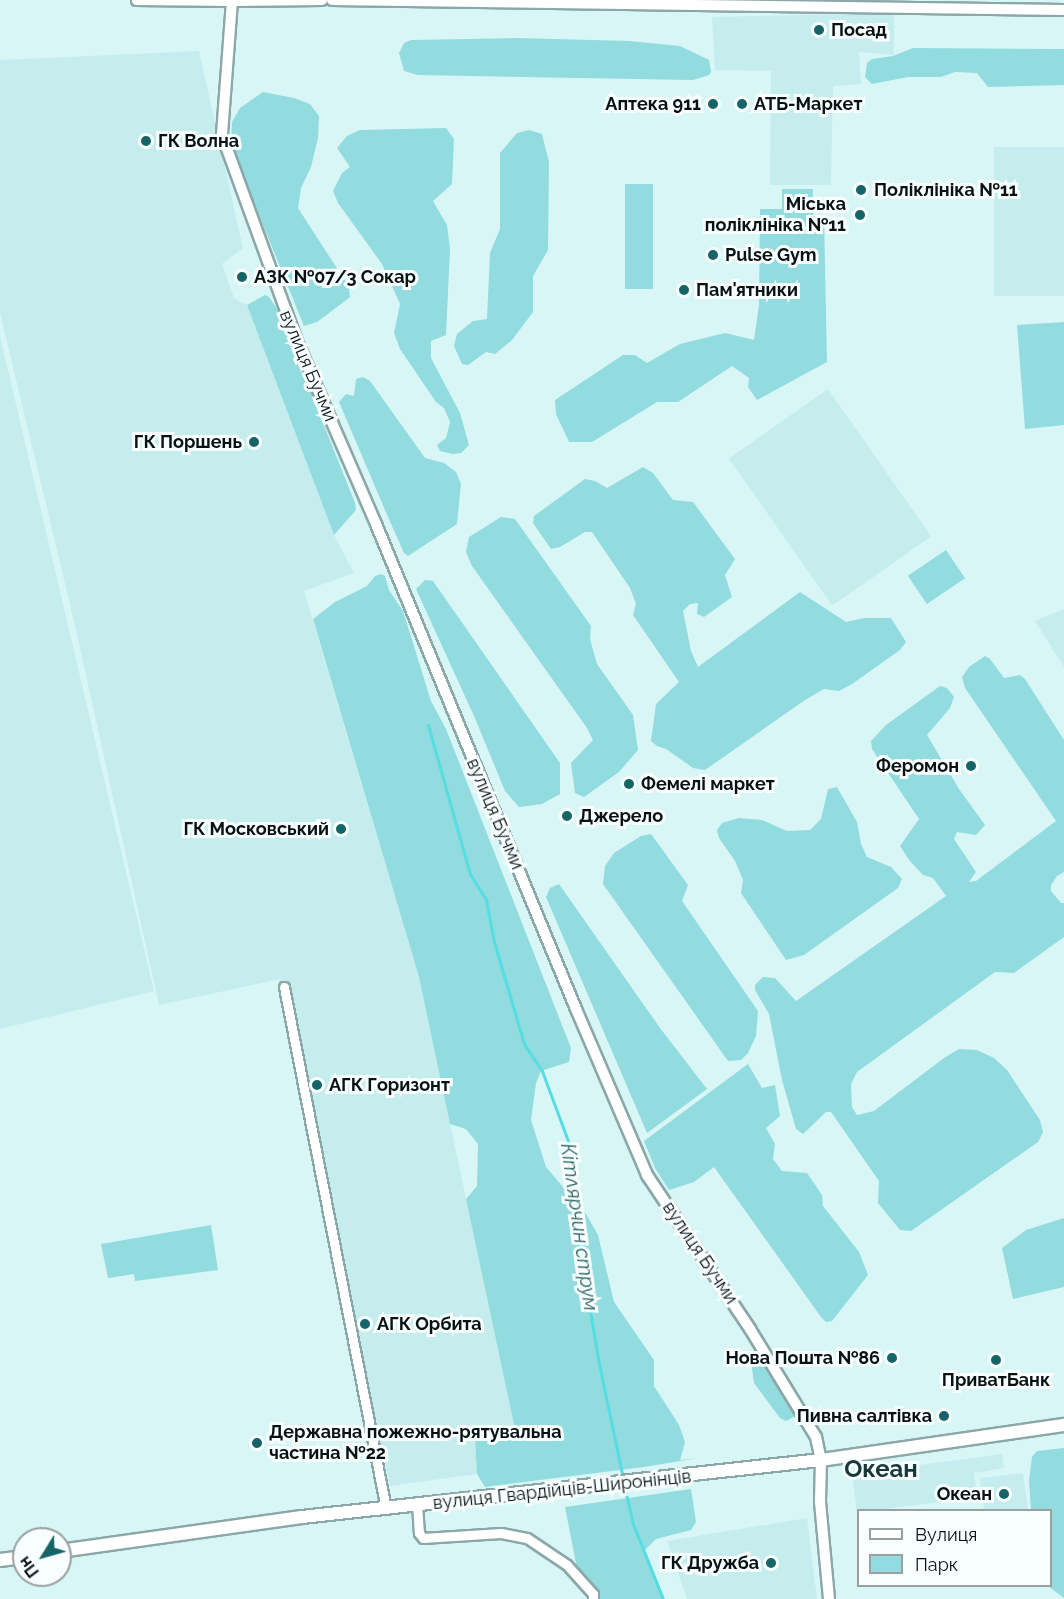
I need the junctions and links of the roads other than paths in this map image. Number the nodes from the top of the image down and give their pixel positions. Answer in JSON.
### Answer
{"nodes":[{"id":1,"x":136,"y":0,"type":"edge"},
{"id":2,"x":322,"y":0,"type":"edge"},
{"id":3,"x":332,"y":0,"type":"edge"},
{"id":4,"x":232,"y":1,"type":"edge"},
{"id":5,"x":1064,"y":10,"type":"edge"},
{"id":6,"x":284,"y":987,"type":"dead end"},
{"id":7,"x":1064,"y":1425,"type":"edge"},
{"id":8,"x":821,"y":1460,"type":"junction"},
{"id":9,"x":417,"y":1505,"type":"junction"},
{"id":10,"x":386,"y":1509,"type":"junction"},
{"id":11,"x":72,"y":1549,"type":"edge"},
{"id":12,"x":593,"y":1599,"type":"edge"},
{"id":13,"x":829,"y":1599,"type":"edge"}],
"edges":[{"from":1,"to":4,"type":"street"},
{"from":2,"to":4,"type":"street"},
{"from":3,"to":5,"type":"street"},
{"from":4,"to":8,"type":"street","name":"вулиця Бучми"},
{"from":6,"to":10,"type":"street"},
{"from":7,"to":8,"type":"main road","name":"вулиця Гвардійців-Широнінців"},
{"from":8,"to":9,"type":"main road","name":"вулиця Гвардійців-Широнінців"},
{"from":8,"to":13,"type":"street","name":"вулиця Бучми"},
{"from":9,"to":10,"type":"main road","name":"вулиця Гвардійців-Широнінців"},
{"from":9,"to":12,"type":"street"},
{"from":10,"to":11,"type":"main road","name":"вулиця Гвардійців-Широнінців"}]}
